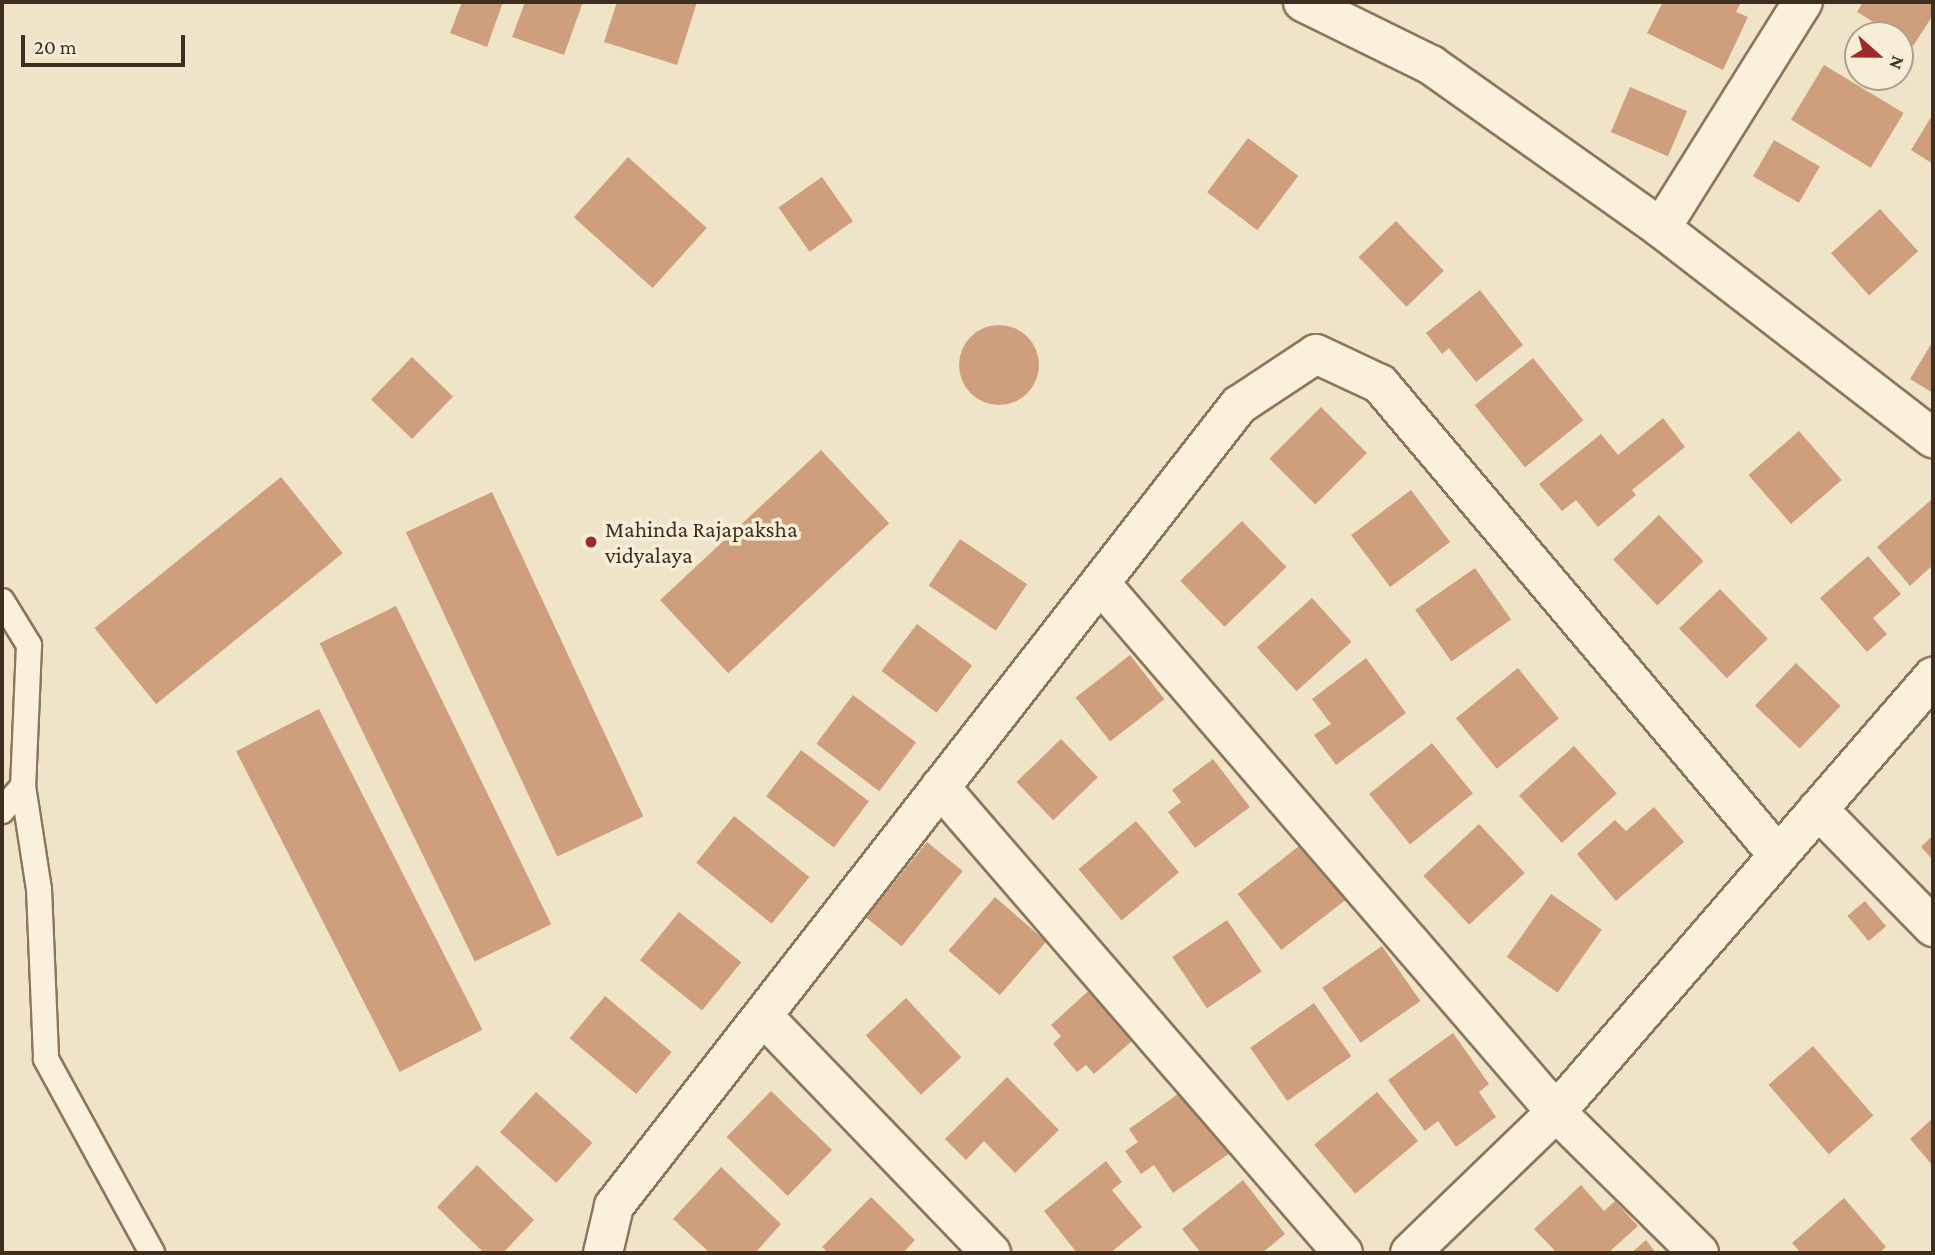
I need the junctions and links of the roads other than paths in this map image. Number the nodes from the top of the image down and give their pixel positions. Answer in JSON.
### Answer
{"nodes":[{"id":1,"x":1303,"y":2,"type":"edge"},
{"id":2,"x":1803,"y":2,"type":"edge"},
{"id":3,"x":1661,"y":228,"type":"junction"},
{"id":4,"x":1933,"y":438,"type":"edge"},
{"id":5,"x":1100,"y":583,"type":"junction"},
{"id":6,"x":2,"y":601,"type":"edge"},
{"id":7,"x":1933,"y":677,"type":"edge"},
{"id":8,"x":23,"y":786,"type":"junction"},
{"id":9,"x":940,"y":787,"type":"junction"},
{"id":10,"x":1818,"y":809,"type":"junction"},
{"id":11,"x":2,"y":811,"type":"edge"},
{"id":12,"x":1778,"y":855,"type":"junction"},
{"id":13,"x":1933,"y":927,"type":"edge"},
{"id":14,"x":762,"y":1016,"type":"junction"},
{"id":15,"x":1556,"y":1112,"type":"junction"},
{"id":16,"x":152,"y":1253,"type":"edge"},
{"id":17,"x":603,"y":1253,"type":"edge"},
{"id":18,"x":991,"y":1253,"type":"edge"},
{"id":19,"x":1343,"y":1253,"type":"edge"},
{"id":20,"x":1410,"y":1253,"type":"edge"},
{"id":21,"x":1699,"y":1253,"type":"edge"}],
"edges":[{"from":1,"to":3,"type":"street"},
{"from":2,"to":3,"type":"street"},
{"from":3,"to":4,"type":"street"},
{"from":5,"to":9,"type":"street"},
{"from":5,"to":12,"type":"street"},
{"from":5,"to":15,"type":"street"},
{"from":6,"to":8,"type":"lane"},
{"from":7,"to":10,"type":"street"},
{"from":8,"to":11,"type":"lane"},
{"from":8,"to":16,"type":"lane"},
{"from":9,"to":14,"type":"street"},
{"from":9,"to":19,"type":"street"},
{"from":10,"to":12,"type":"street"},
{"from":10,"to":13,"type":"street"},
{"from":12,"to":15,"type":"street"},
{"from":14,"to":17,"type":"street"},
{"from":14,"to":18,"type":"street"},
{"from":15,"to":20,"type":"street"},
{"from":15,"to":21,"type":"street"}]}
